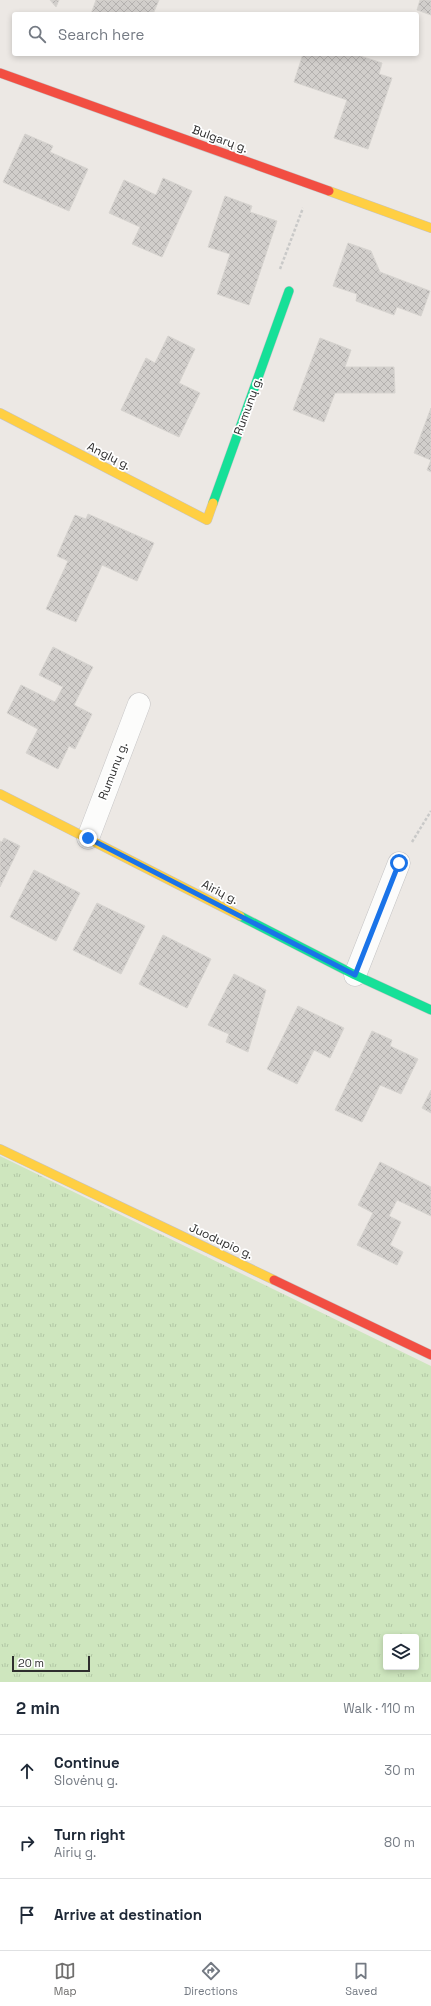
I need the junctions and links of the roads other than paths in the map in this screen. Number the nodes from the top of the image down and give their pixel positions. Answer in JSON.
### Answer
{"nodes":[{"id":1,"x":0,"y":73,"type":"edge"},
{"id":2,"x":431,"y":228,"type":"edge"},
{"id":3,"x":289,"y":291,"type":"road end"},
{"id":4,"x":0,"y":413,"type":"edge"},
{"id":5,"x":207,"y":520,"type":"joint"},
{"id":6,"x":138,"y":704,"type":"dead end"},
{"id":7,"x":0,"y":794,"type":"edge"},
{"id":8,"x":88,"y":838,"type":"junction"},
{"id":9,"x":399,"y":863,"type":"road end"},
{"id":10,"x":355,"y":975,"type":"junction"},
{"id":11,"x":431,"y":1010,"type":"edge"},
{"id":12,"x":0,"y":1149,"type":"edge"},
{"id":13,"x":431,"y":1355,"type":"edge"}],
"edges":[{"from":1,"to":2,"type":"street","name":"Bulgarų g."},
{"from":3,"to":5,"type":"street","name":"Rumunų g."},
{"from":4,"to":5,"type":"street","name":"Anglų g."},
{"from":6,"to":8,"type":"street","name":"Rumunų g."},
{"from":7,"to":8,"type":"street","name":"Airių g."},
{"from":8,"to":10,"type":"street","name":"Airių g."},
{"from":9,"to":10,"type":"street"},
{"from":10,"to":11,"type":"street","name":"Airių g."},
{"from":12,"to":13,"type":"street","name":"Juodupio g."}]}
